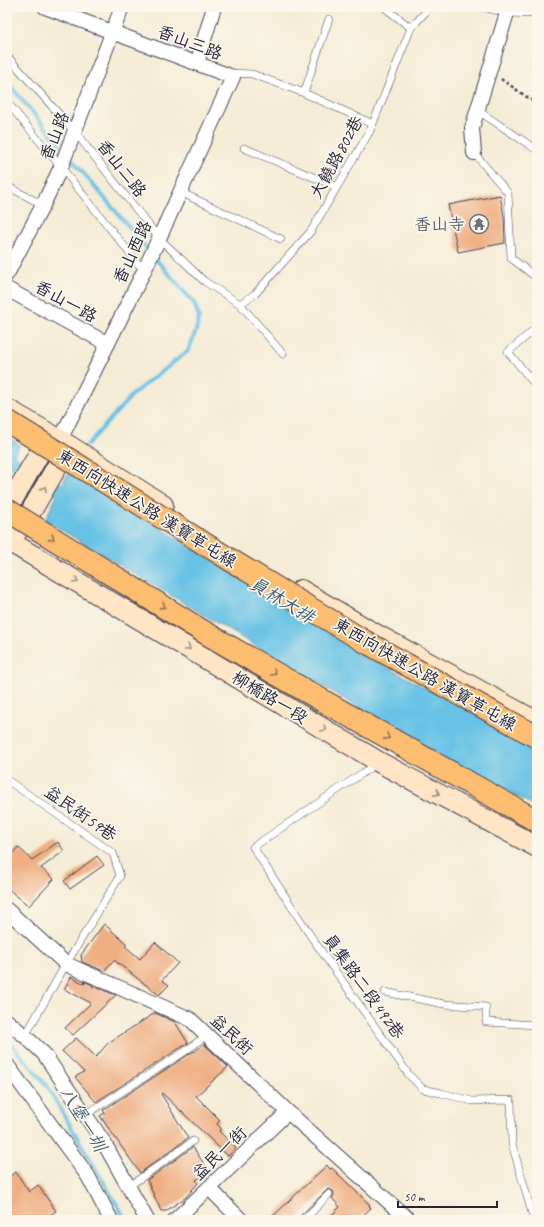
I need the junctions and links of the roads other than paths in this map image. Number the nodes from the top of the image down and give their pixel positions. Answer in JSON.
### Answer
{"nodes":[{"id":1,"x":45,"y":7,"type":"edge"},
{"id":2,"x":122,"y":7,"type":"edge"},
{"id":3,"x":214,"y":7,"type":"edge"},
{"id":4,"x":384,"y":7,"type":"edge"},
{"id":5,"x":430,"y":7,"type":"edge"},
{"id":6,"x":484,"y":7,"type":"edge"},
{"id":7,"x":507,"y":13,"type":"junction"},
{"id":8,"x":537,"y":14,"type":"edge"},
{"id":9,"x":329,"y":19,"type":"dead end"},
{"id":10,"x":411,"y":28,"type":"junction"},
{"id":11,"x":113,"y":32,"type":"junction"},
{"id":12,"x":7,"y":56,"type":"edge"},
{"id":13,"x":197,"y":63,"type":"junction"},
{"id":14,"x":219,"y":72,"type":"junction"},
{"id":15,"x":233,"y":77,"type":"joint"},
{"id":16,"x":304,"y":94,"type":"junction"},
{"id":17,"x":7,"y":102,"type":"edge"},
{"id":18,"x":477,"y":110,"type":"junction"},
{"id":19,"x":373,"y":124,"type":"junction"},
{"id":20,"x":75,"y":132,"type":"junction"},
{"id":21,"x":244,"y":148,"type":"dead end"},
{"id":22,"x":537,"y":150,"type":"edge"},
{"id":23,"x":474,"y":153,"type":"joint"},
{"id":24,"x":61,"y":167,"type":"junction"},
{"id":25,"x":7,"y":186,"type":"edge"},
{"id":26,"x":337,"y":187,"type":"junction"},
{"id":27,"x":180,"y":192,"type":"junction"},
{"id":28,"x":43,"y":204,"type":"junction"},
{"id":29,"x":159,"y":238,"type":"junction"},
{"id":30,"x":281,"y":239,"type":"dead end"},
{"id":31,"x":144,"y":271,"type":"junction"},
{"id":32,"x":7,"y":274,"type":"edge"},
{"id":33,"x":537,"y":278,"type":"edge"},
{"id":34,"x":7,"y":289,"type":"edge"},
{"id":35,"x":240,"y":304,"type":"junction"},
{"id":36,"x":537,"y":327,"type":"edge"},
{"id":37,"x":108,"y":344,"type":"junction"},
{"id":38,"x":282,"y":354,"type":"dead end"},
{"id":39,"x":537,"y":387,"type":"edge"},
{"id":40,"x":7,"y":409,"type":"edge"},
{"id":41,"x":7,"y":421,"type":"edge"},
{"id":42,"x":60,"y":440,"type":"junction"},
{"id":43,"x":8,"y":507,"type":"edge"},
{"id":44,"x":8,"y":541,"type":"edge"},
{"id":45,"x":537,"y":722,"type":"edge"},
{"id":46,"x":537,"y":737,"type":"edge"},
{"id":47,"x":379,"y":762,"type":"junction"},
{"id":48,"x":7,"y":780,"type":"edge"},
{"id":49,"x":537,"y":821,"type":"edge"},
{"id":50,"x":537,"y":847,"type":"edge"},
{"id":51,"x":7,"y":910,"type":"edge"},
{"id":52,"x":66,"y":964,"type":"junction"},
{"id":53,"x":385,"y":992,"type":"dead end"},
{"id":54,"x":7,"y":1021,"type":"edge"},
{"id":55,"x":537,"y":1025,"type":"edge"},
{"id":56,"x":207,"y":1035,"type":"junction"},
{"id":57,"x":25,"y":1036,"type":"junction"},
{"id":58,"x":7,"y":1065,"type":"edge"},
{"id":59,"x":288,"y":1112,"type":"junction"},
{"id":60,"x":85,"y":1115,"type":"junction"},
{"id":61,"x":193,"y":1141,"type":"dead end"},
{"id":62,"x":128,"y":1187,"type":"junction"},
{"id":63,"x":209,"y":1188,"type":"junction"},
{"id":64,"x":329,"y":1194,"type":"dead end"},
{"id":65,"x":111,"y":1220,"type":"edge"},
{"id":66,"x":147,"y":1220,"type":"edge"},
{"id":67,"x":176,"y":1220,"type":"edge"},
{"id":68,"x":241,"y":1220,"type":"edge"},
{"id":69,"x":304,"y":1220,"type":"edge"},
{"id":70,"x":409,"y":1220,"type":"edge"},
{"id":71,"x":534,"y":1220,"type":"edge"}],
"edges":[{"from":1,"to":11,"type":"street","name":"香山三路"},
{"from":2,"to":11,"type":"street","name":"香山路"},
{"from":3,"to":13,"type":"street"},
{"from":4,"to":10,"type":"lane"},
{"from":5,"to":10,"type":"lane","name":"大饒路802巷"},
{"from":6,"to":7,"type":"lane"},
{"from":7,"to":8,"type":"lane"},
{"from":7,"to":18,"type":"street"},
{"from":9,"to":16,"type":"lane"},
{"from":10,"to":19,"type":"lane","name":"大饒路802巷"},
{"from":11,"to":13,"type":"street","name":"香山三路"},
{"from":11,"to":20,"type":"street","name":"香山路"},
{"from":12,"to":20,"type":"lane","name":"香山二路"},
{"from":13,"to":14,"type":"street","name":"香山三路"},
{"from":14,"to":15,"type":"street","name":"香山三路"},
{"from":14,"to":16,"type":"lane"},
{"from":15,"to":27,"type":"street","name":"香山西路"},
{"from":16,"to":19,"type":"lane"},
{"from":17,"to":24,"type":"lane"},
{"from":18,"to":22,"type":"lane"},
{"from":18,"to":23,"type":"street"},
{"from":19,"to":26,"type":"lane","name":"大饒路802巷"},
{"from":20,"to":24,"type":"street","name":"香山路"},
{"from":20,"to":29,"type":"lane","name":"香山二路"},
{"from":21,"to":26,"type":"lane"},
{"from":23,"to":33,"type":"lane"},
{"from":24,"to":28,"type":"street","name":"香山路"},
{"from":24,"to":31,"type":"lane"},
{"from":25,"to":28,"type":"lane"},
{"from":26,"to":35,"type":"lane","name":"大饒路802巷"},
{"from":27,"to":29,"type":"street","name":"香山西路"},
{"from":27,"to":30,"type":"lane"},
{"from":28,"to":32,"type":"street","name":"香山路"},
{"from":29,"to":31,"type":"street","name":"香山西路"},
{"from":29,"to":35,"type":"lane","name":"香山二路"},
{"from":31,"to":37,"type":"street","name":"香山西路"},
{"from":34,"to":37,"type":"street","name":"香山一路"},
{"from":35,"to":38,"type":"lane","name":"香山二路"},
{"from":36,"to":39,"type":"lane"},
{"from":37,"to":42,"type":"street","name":"香山西路"},
{"from":40,"to":42,"type":"main road"},
{"from":41,"to":46,"type":"highway","name":"東西向快速公路 漢寶草屯線","bridge":true},
{"from":42,"to":43,"type":"main road"},
{"from":44,"to":42,"type":"main road","one_way":true},
{"from":42,"to":45,"type":"main road"},
{"from":43,"to":49,"type":"highway","one_way":true,"bridge":true},
{"from":44,"to":47,"type":"main road","name":"柳橋路一段","one_way":true},
{"from":47,"to":50,"type":"main road","name":"柳橋路一段","one_way":true},
{"from":47,"to":71,"type":"lane","name":"員集路二段492巷"},
{"from":48,"to":52,"type":"lane","name":"益民街59巷"},
{"from":51,"to":52,"type":"street","name":"益民街"},
{"from":52,"to":56,"type":"street","name":"益民街"},
{"from":52,"to":57,"type":"lane","name":"益民街59巷"},
{"from":53,"to":55,"type":"lane"},
{"from":54,"to":57,"type":"street"},
{"from":56,"to":59,"type":"street","name":"益民街"},
{"from":56,"to":60,"type":"lane"},
{"from":57,"to":60,"type":"street"},
{"from":58,"to":65,"type":"street"},
{"from":59,"to":63,"type":"street","name":"益民一街"},
{"from":59,"to":70,"type":"street","name":"益民街"},
{"from":60,"to":62,"type":"street"},
{"from":61,"to":62,"type":"lane"},
{"from":62,"to":66,"type":"street"},
{"from":63,"to":67,"type":"street","name":"益民一街"},
{"from":63,"to":68,"type":"street"},
{"from":64,"to":69,"type":"lane"}]}
